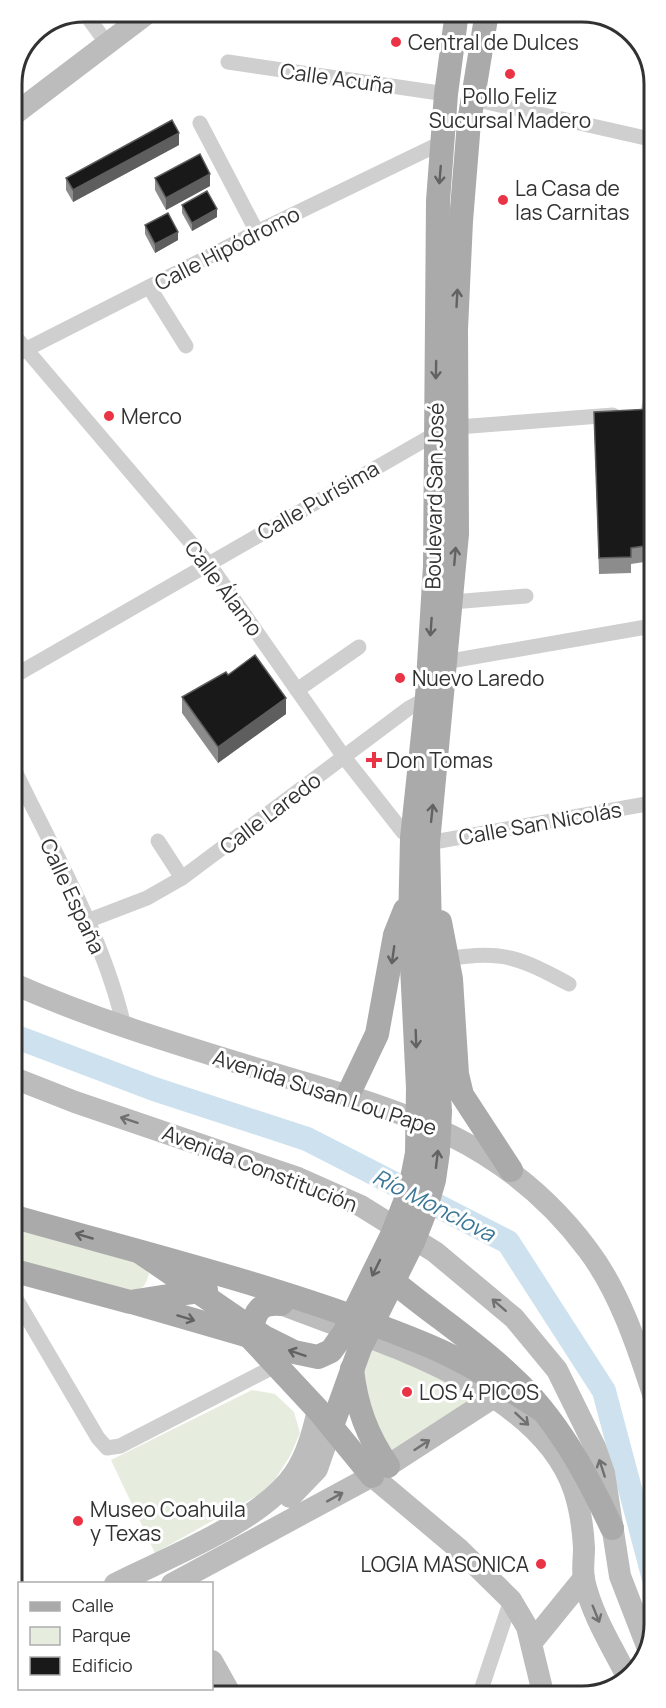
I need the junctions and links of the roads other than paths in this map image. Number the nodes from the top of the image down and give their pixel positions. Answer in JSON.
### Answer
{"nodes":[{"id":1,"x":91,"y":22,"type":"edge"},
{"id":2,"x":136,"y":22,"type":"edge"},
{"id":3,"x":456,"y":23,"type":"edge"},
{"id":4,"x":485,"y":23,"type":"edge"},
{"id":5,"x":108,"y":45,"type":"junction"},
{"id":6,"x":228,"y":62,"type":"dead end"},
{"id":7,"x":446,"y":94,"type":"junction"},
{"id":8,"x":474,"y":99,"type":"junction"},
{"id":9,"x":23,"y":108,"type":"edge"},
{"id":10,"x":200,"y":123,"type":"dead end"},
{"id":11,"x":644,"y":138,"type":"edge"},
{"id":12,"x":443,"y":142,"type":"junction"},
{"id":13,"x":257,"y":232,"type":"junction"},
{"id":14,"x":149,"y":286,"type":"junction"},
{"id":15,"x":186,"y":346,"type":"dead end"},
{"id":16,"x":23,"y":352,"type":"edge"},
{"id":17,"x":23,"y":356,"type":"edge"},
{"id":18,"x":642,"y":410,"type":"edge"},
{"id":19,"x":446,"y":430,"type":"junction"},
{"id":20,"x":436,"y":464,"type":"junction"},
{"id":21,"x":458,"y":496,"type":"junction"},
{"id":22,"x":436,"y":532,"type":"junction"},
{"id":23,"x":209,"y":564,"type":"junction"},
{"id":24,"x":526,"y":596,"type":"dead end"},
{"id":25,"x":452,"y":602,"type":"junction"},
{"id":26,"x":644,"y":628,"type":"edge"},
{"id":27,"x":359,"y":647,"type":"dead end"},
{"id":28,"x":437,"y":663,"type":"junction"},
{"id":29,"x":23,"y":671,"type":"edge"},
{"id":30,"x":297,"y":690,"type":"junction"},
{"id":31,"x":435,"y":695,"type":"junction"},
{"id":32,"x":344,"y":757,"type":"junction"},
{"id":33,"x":23,"y":787,"type":"edge"},
{"id":34,"x":644,"y":804,"type":"edge"},
{"id":35,"x":158,"y":841,"type":"dead end"},
{"id":36,"x":420,"y":841,"type":"junction"},
{"id":37,"x":182,"y":878,"type":"junction"},
{"id":38,"x":419,"y":896,"type":"junction"},
{"id":39,"x":87,"y":921,"type":"junction"},
{"id":40,"x":448,"y":959,"type":"junction"},
{"id":41,"x":422,"y":978,"type":"junction"},
{"id":42,"x":569,"y":984,"type":"dead end"},
{"id":43,"x":22,"y":987,"type":"edge"},
{"id":44,"x":124,"y":1026,"type":"junction"},
{"id":45,"x":22,"y":1081,"type":"edge"},
{"id":46,"x":348,"y":1095,"type":"junction"},
{"id":47,"x":511,"y":1170,"type":"junction"},
{"id":48,"x":22,"y":1219,"type":"edge"},
{"id":49,"x":146,"y":1256,"type":"junction"},
{"id":50,"x":22,"y":1273,"type":"edge"},
{"id":51,"x":393,"y":1281,"type":"junction"},
{"id":52,"x":198,"y":1291,"type":"junction"},
{"id":53,"x":137,"y":1300,"type":"junction"},
{"id":54,"x":281,"y":1304,"type":"junction"},
{"id":55,"x":22,"y":1309,"type":"edge"},
{"id":56,"x":250,"y":1332,"type":"junction"},
{"id":57,"x":644,"y":1343,"type":"edge"},
{"id":58,"x":352,"y":1349,"type":"junction"},
{"id":59,"x":277,"y":1365,"type":"junction"},
{"id":60,"x":494,"y":1397,"type":"junction"},
{"id":61,"x":542,"y":1410,"type":"junction"},
{"id":62,"x":325,"y":1418,"type":"junction"},
{"id":63,"x":317,"y":1469,"type":"junction"},
{"id":64,"x":380,"y":1471,"type":"junction"},
{"id":65,"x":301,"y":1515,"type":"junction"},
{"id":66,"x":245,"y":1518,"type":"junction"},
{"id":67,"x":612,"y":1528,"type":"junction"},
{"id":68,"x":157,"y":1562,"type":"junction"},
{"id":69,"x":584,"y":1578,"type":"junction"},
{"id":70,"x":119,"y":1582,"type":"edge"},
{"id":71,"x":169,"y":1582,"type":"edge"},
{"id":72,"x":174,"y":1582,"type":"edge"},
{"id":73,"x":511,"y":1600,"type":"junction"},
{"id":74,"x":642,"y":1635,"type":"edge"},
{"id":75,"x":532,"y":1642,"type":"junction"},
{"id":76,"x":213,"y":1663,"type":"edge"},
{"id":77,"x":623,"y":1669,"type":"edge"},
{"id":78,"x":226,"y":1685,"type":"edge"},
{"id":79,"x":482,"y":1686,"type":"edge"},
{"id":80,"x":541,"y":1686,"type":"edge"}],
"edges":[{"from":1,"to":5,"type":"street"},
{"from":2,"to":5,"type":"street"},
{"from":3,"to":7,"type":"main road","name":"Boulevard San José"},
{"from":4,"to":8,"type":"main road","name":"Boulevard San José"},
{"from":5,"to":9,"type":"street"},
{"from":6,"to":7,"type":"street","name":"Calle Acuña"},
{"from":7,"to":12,"type":"main road","name":"Boulevard San José"},
{"from":8,"to":11,"type":"street"},
{"from":19,"to":8,"type":"main road","name":"Boulevard San José","one_way":true},
{"from":10,"to":13,"type":"street"},
{"from":12,"to":13,"type":"street","name":"Calle Hipódromo"},
{"from":12,"to":19,"type":"main road","name":"Boulevard San José","one_way":true},
{"from":13,"to":14,"type":"street","name":"Calle Hipódromo"},
{"from":14,"to":15,"type":"street"},
{"from":14,"to":16,"type":"street","name":"Calle Hipódromo"},
{"from":17,"to":23,"type":"street","name":"Calle Álamo"},
{"from":18,"to":19,"type":"street","name":"Calle Purísima"},
{"from":19,"to":20,"type":"main road","name":"Boulevard San José"},
{"from":19,"to":21,"type":"main road","name":"Boulevard San José"},
{"from":19,"to":23,"type":"street","name":"Calle Purísima"},
{"from":20,"to":21,"type":"main road"},
{"from":20,"to":22,"type":"main road","name":"Boulevard San José"},
{"from":21,"to":22,"type":"main road"},
{"from":25,"to":21,"type":"main road","name":"Boulevard San José","one_way":true},
{"from":22,"to":28,"type":"main road","name":"Boulevard San José","one_way":true},
{"from":23,"to":29,"type":"street","name":"Calle Purísima"},
{"from":23,"to":30,"type":"street","name":"Calle Álamo"},
{"from":24,"to":25,"type":"street"},
{"from":25,"to":28,"type":"main road","name":"Boulevard San José"},
{"from":26,"to":28,"type":"street"},
{"from":27,"to":30,"type":"street"},
{"from":28,"to":31,"type":"main road","name":"Boulevard San José"},
{"from":30,"to":32,"type":"street","name":"Calle Álamo"},
{"from":31,"to":32,"type":"street","name":"Calle Laredo"},
{"from":31,"to":36,"type":"main road","name":"Boulevard San José"},
{"from":32,"to":36,"type":"street","name":"Calle Álamo"},
{"from":32,"to":37,"type":"street","name":"Calle Laredo"},
{"from":33,"to":39,"type":"street","name":"Calle España"},
{"from":34,"to":36,"type":"street","name":"Calle San Nicolás"},
{"from":35,"to":37,"type":"street"},
{"from":36,"to":38,"type":"main road","name":"Boulevard San José"},
{"from":37,"to":39,"type":"street","name":"Calle Laredo"},
{"from":38,"to":40,"type":"main road"},
{"from":38,"to":41,"type":"main road","name":"Boulevard San José"},
{"from":38,"to":46,"type":"main road","one_way":true},
{"from":39,"to":44,"type":"street","name":"Calle España"},
{"from":40,"to":42,"type":"street"},
{"from":40,"to":47,"type":"main road"},
{"from":51,"to":41,"type":"main road","one_way":true},
{"from":41,"to":58,"type":"main road","one_way":true},
{"from":43,"to":44,"type":"street","name":"Avenida Susan Lou Pape"},
{"from":44,"to":46,"type":"street","name":"Avenida Susan Lou Pape"},
{"from":67,"to":45,"type":"street","name":"Avenida Constitución","one_way":true},
{"from":46,"to":47,"type":"street","name":"Avenida Susan Lou Pape"},
{"from":47,"to":57,"type":"street","name":"Avenida Susan Lou Pape"},
{"from":49,"to":48,"type":"main road","one_way":true},
{"from":49,"to":52,"type":"main road"},
{"from":49,"to":53,"type":"main road"},
{"from":49,"to":61,"type":"main road"},
{"from":50,"to":53,"type":"main road"},
{"from":51,"to":58,"type":"main road"},
{"from":51,"to":61,"type":"main road"},
{"from":52,"to":53,"type":"main road"},
{"from":52,"to":54,"type":"main road"},
{"from":52,"to":56,"type":"main road"},
{"from":53,"to":56,"type":"main road","one_way":true},
{"from":54,"to":56,"type":"main road"},
{"from":54,"to":60,"type":"street"},
{"from":55,"to":59,"type":"street"},
{"from":58,"to":56,"type":"main road","one_way":true},
{"from":56,"to":59,"type":"main road"},
{"from":58,"to":62,"type":"main road"},
{"from":58,"to":64,"type":"main road"},
{"from":59,"to":62,"type":"main road"},
{"from":64,"to":60,"type":"street","one_way":true},
{"from":60,"to":69,"type":"street","one_way":true},
{"from":61,"to":67,"type":"main road"},
{"from":62,"to":63,"type":"street"},
{"from":62,"to":64,"type":"main road"},
{"from":62,"to":66,"type":"street"},
{"from":63,"to":65,"type":"street"},
{"from":63,"to":66,"type":"street"},
{"from":65,"to":64,"type":"street","one_way":true},
{"from":64,"to":73,"type":"street"},
{"from":65,"to":72,"type":"street"},
{"from":66,"to":68,"type":"street"},
{"from":67,"to":74,"type":"street","name":"Avenida Constitución"},
{"from":68,"to":70,"type":"street"},
{"from":68,"to":71,"type":"street"},
{"from":69,"to":75,"type":"street"},
{"from":69,"to":77,"type":"street","one_way":true},
{"from":73,"to":75,"type":"street"},
{"from":73,"to":79,"type":"street"},
{"from":75,"to":80,"type":"street"},
{"from":76,"to":78,"type":"street"}]}
